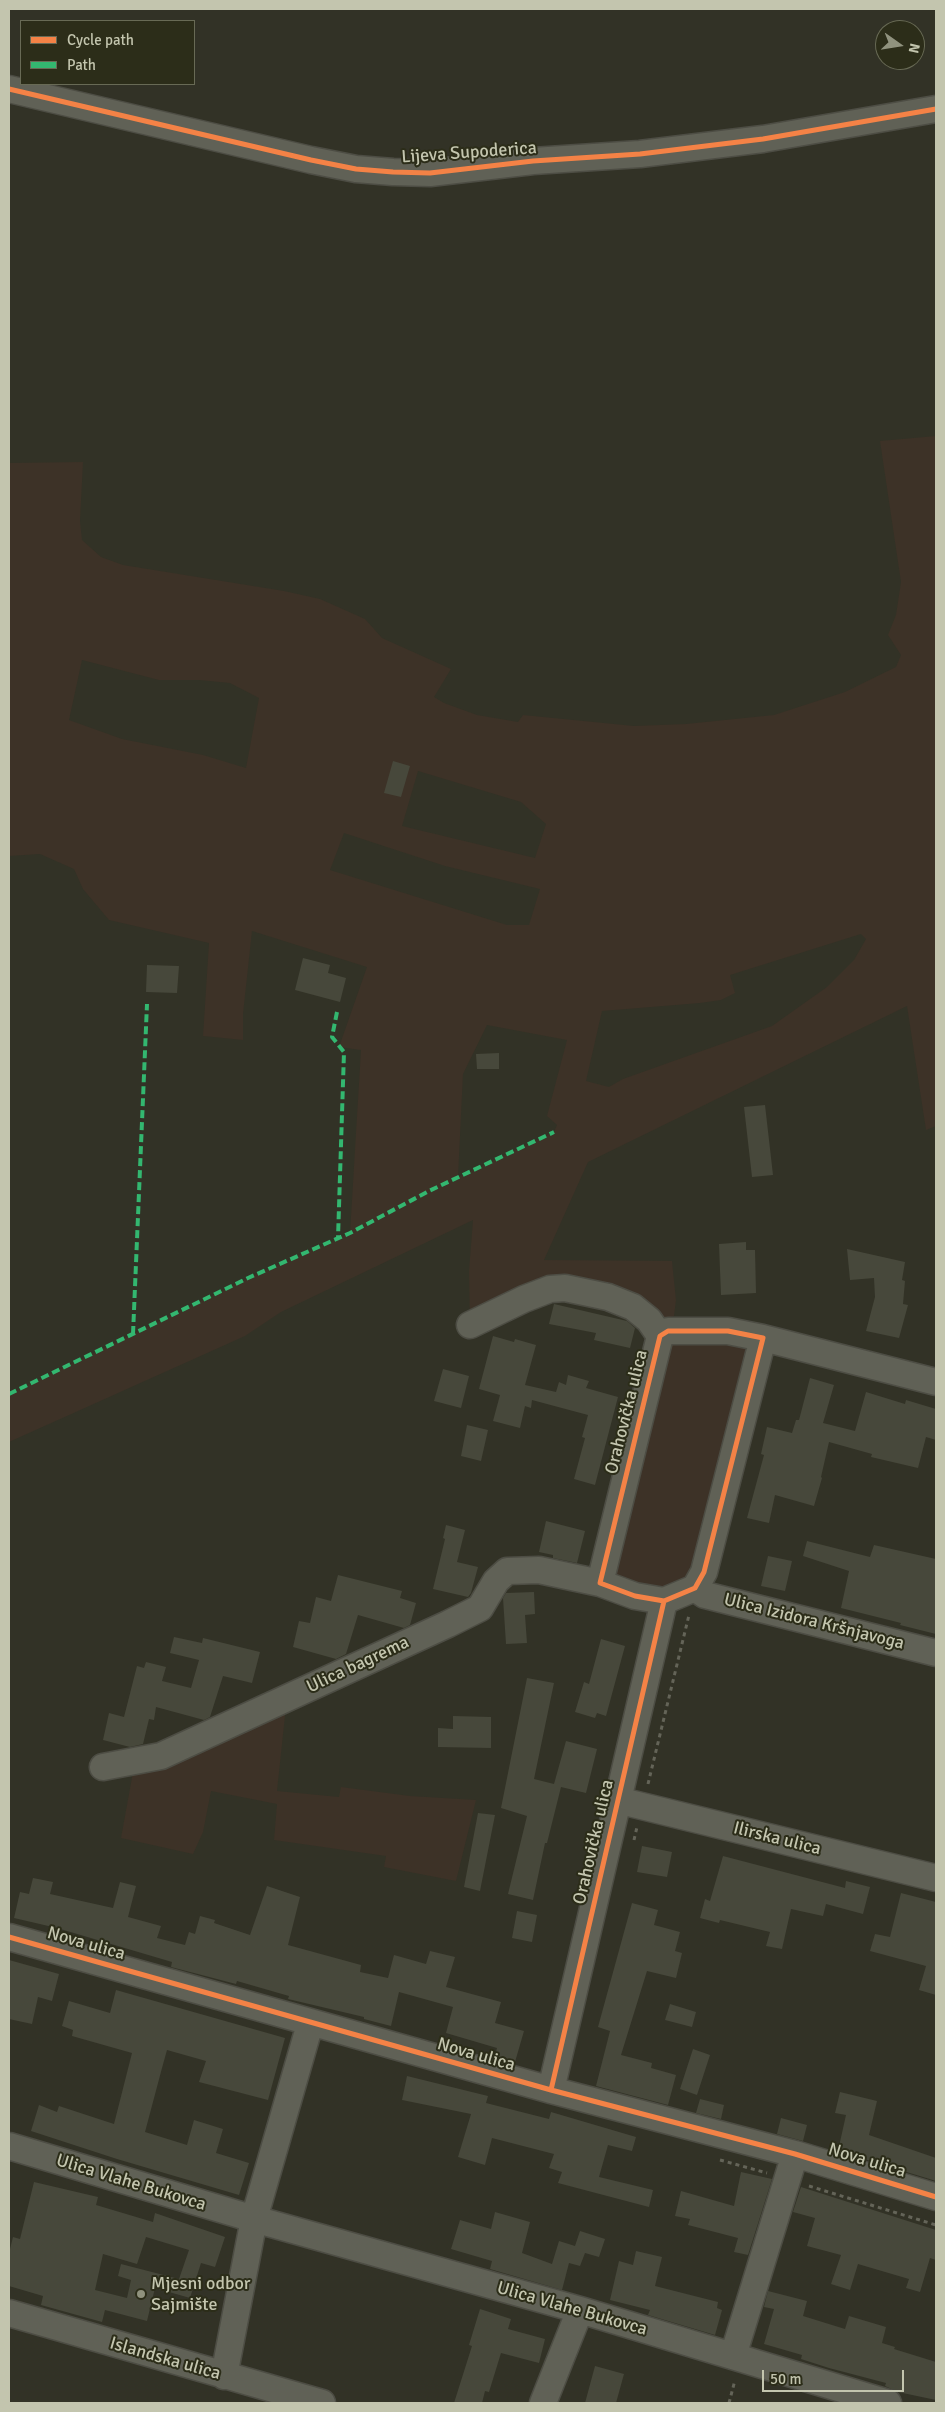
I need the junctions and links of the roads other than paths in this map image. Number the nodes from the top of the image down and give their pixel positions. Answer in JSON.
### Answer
{"nodes":[{"id":1,"x":9,"y":89,"type":"edge"},
{"id":2,"x":936,"y":109,"type":"edge"},
{"id":3,"x":470,"y":1325,"type":"dead end"},
{"id":4,"x":660,"y":1336,"type":"junction"},
{"id":5,"x":763,"y":1338,"type":"junction"},
{"id":6,"x":936,"y":1382,"type":"edge"},
{"id":7,"x":600,"y":1583,"type":"junction"},
{"id":8,"x":694,"y":1588,"type":"junction"},
{"id":9,"x":664,"y":1601,"type":"junction"},
{"id":10,"x":936,"y":1653,"type":"edge"},
{"id":11,"x":103,"y":1767,"type":"dead end"},
{"id":12,"x":617,"y":1800,"type":"junction"},
{"id":13,"x":936,"y":1878,"type":"edge"},
{"id":14,"x":9,"y":1937,"type":"edge"},
{"id":15,"x":310,"y":2024,"type":"junction"},
{"id":16,"x":550,"y":2090,"type":"junction"},
{"id":17,"x":9,"y":2146,"type":"edge"},
{"id":18,"x":796,"y":2154,"type":"junction"},
{"id":19,"x":936,"y":2197,"type":"edge"},
{"id":20,"x":254,"y":2220,"type":"junction"},
{"id":21,"x":580,"y":2310,"type":"junction"},
{"id":22,"x":9,"y":2313,"type":"edge"},
{"id":23,"x":735,"y":2364,"type":"junction"},
{"id":24,"x":224,"y":2376,"type":"junction"},
{"id":25,"x":322,"y":2403,"type":"edge"},
{"id":26,"x":542,"y":2403,"type":"edge"},
{"id":27,"x":888,"y":2403,"type":"edge"}],
"edges":[{"from":1,"to":2,"type":"street","name":"Lijeva Supoderica"},
{"from":3,"to":4,"type":"street","name":"Orahovička ulica"},
{"from":4,"to":5,"type":"street","name":"Orahovička ulica"},
{"from":4,"to":7,"type":"street","name":"Orahovička ulica"},
{"from":5,"to":6,"type":"street","name":"Orahovička ulica"},
{"from":5,"to":8,"type":"street"},
{"from":7,"to":9,"type":"street"},
{"from":7,"to":11,"type":"street","name":"Ulica bagrema"},
{"from":8,"to":9,"type":"street"},
{"from":8,"to":10,"type":"street","name":"Ulica Izidora Kršnjavoga"},
{"from":9,"to":12,"type":"street","name":"Orahovička ulica"},
{"from":12,"to":13,"type":"street","name":"Ilirska ulica"},
{"from":12,"to":16,"type":"street","name":"Orahovička ulica"},
{"from":14,"to":15,"type":"street","name":"Nova ulica"},
{"from":15,"to":16,"type":"street","name":"Nova ulica"},
{"from":15,"to":20,"type":"street"},
{"from":16,"to":18,"type":"street","name":"Nova ulica"},
{"from":17,"to":20,"type":"street","name":"Ulica Vlahe Bukovca"},
{"from":18,"to":19,"type":"street","name":"Nova ulica"},
{"from":18,"to":23,"type":"street"},
{"from":20,"to":21,"type":"street","name":"Ulica Vlahe Bukovca"},
{"from":20,"to":24,"type":"street"},
{"from":21,"to":23,"type":"street","name":"Ulica Vlahe Bukovca"},
{"from":21,"to":26,"type":"street"},
{"from":22,"to":24,"type":"street","name":"Islandska ulica"},
{"from":23,"to":27,"type":"street","name":"Ulica Vlahe Bukovca"},
{"from":24,"to":25,"type":"street","name":"Islandska ulica"}]}
